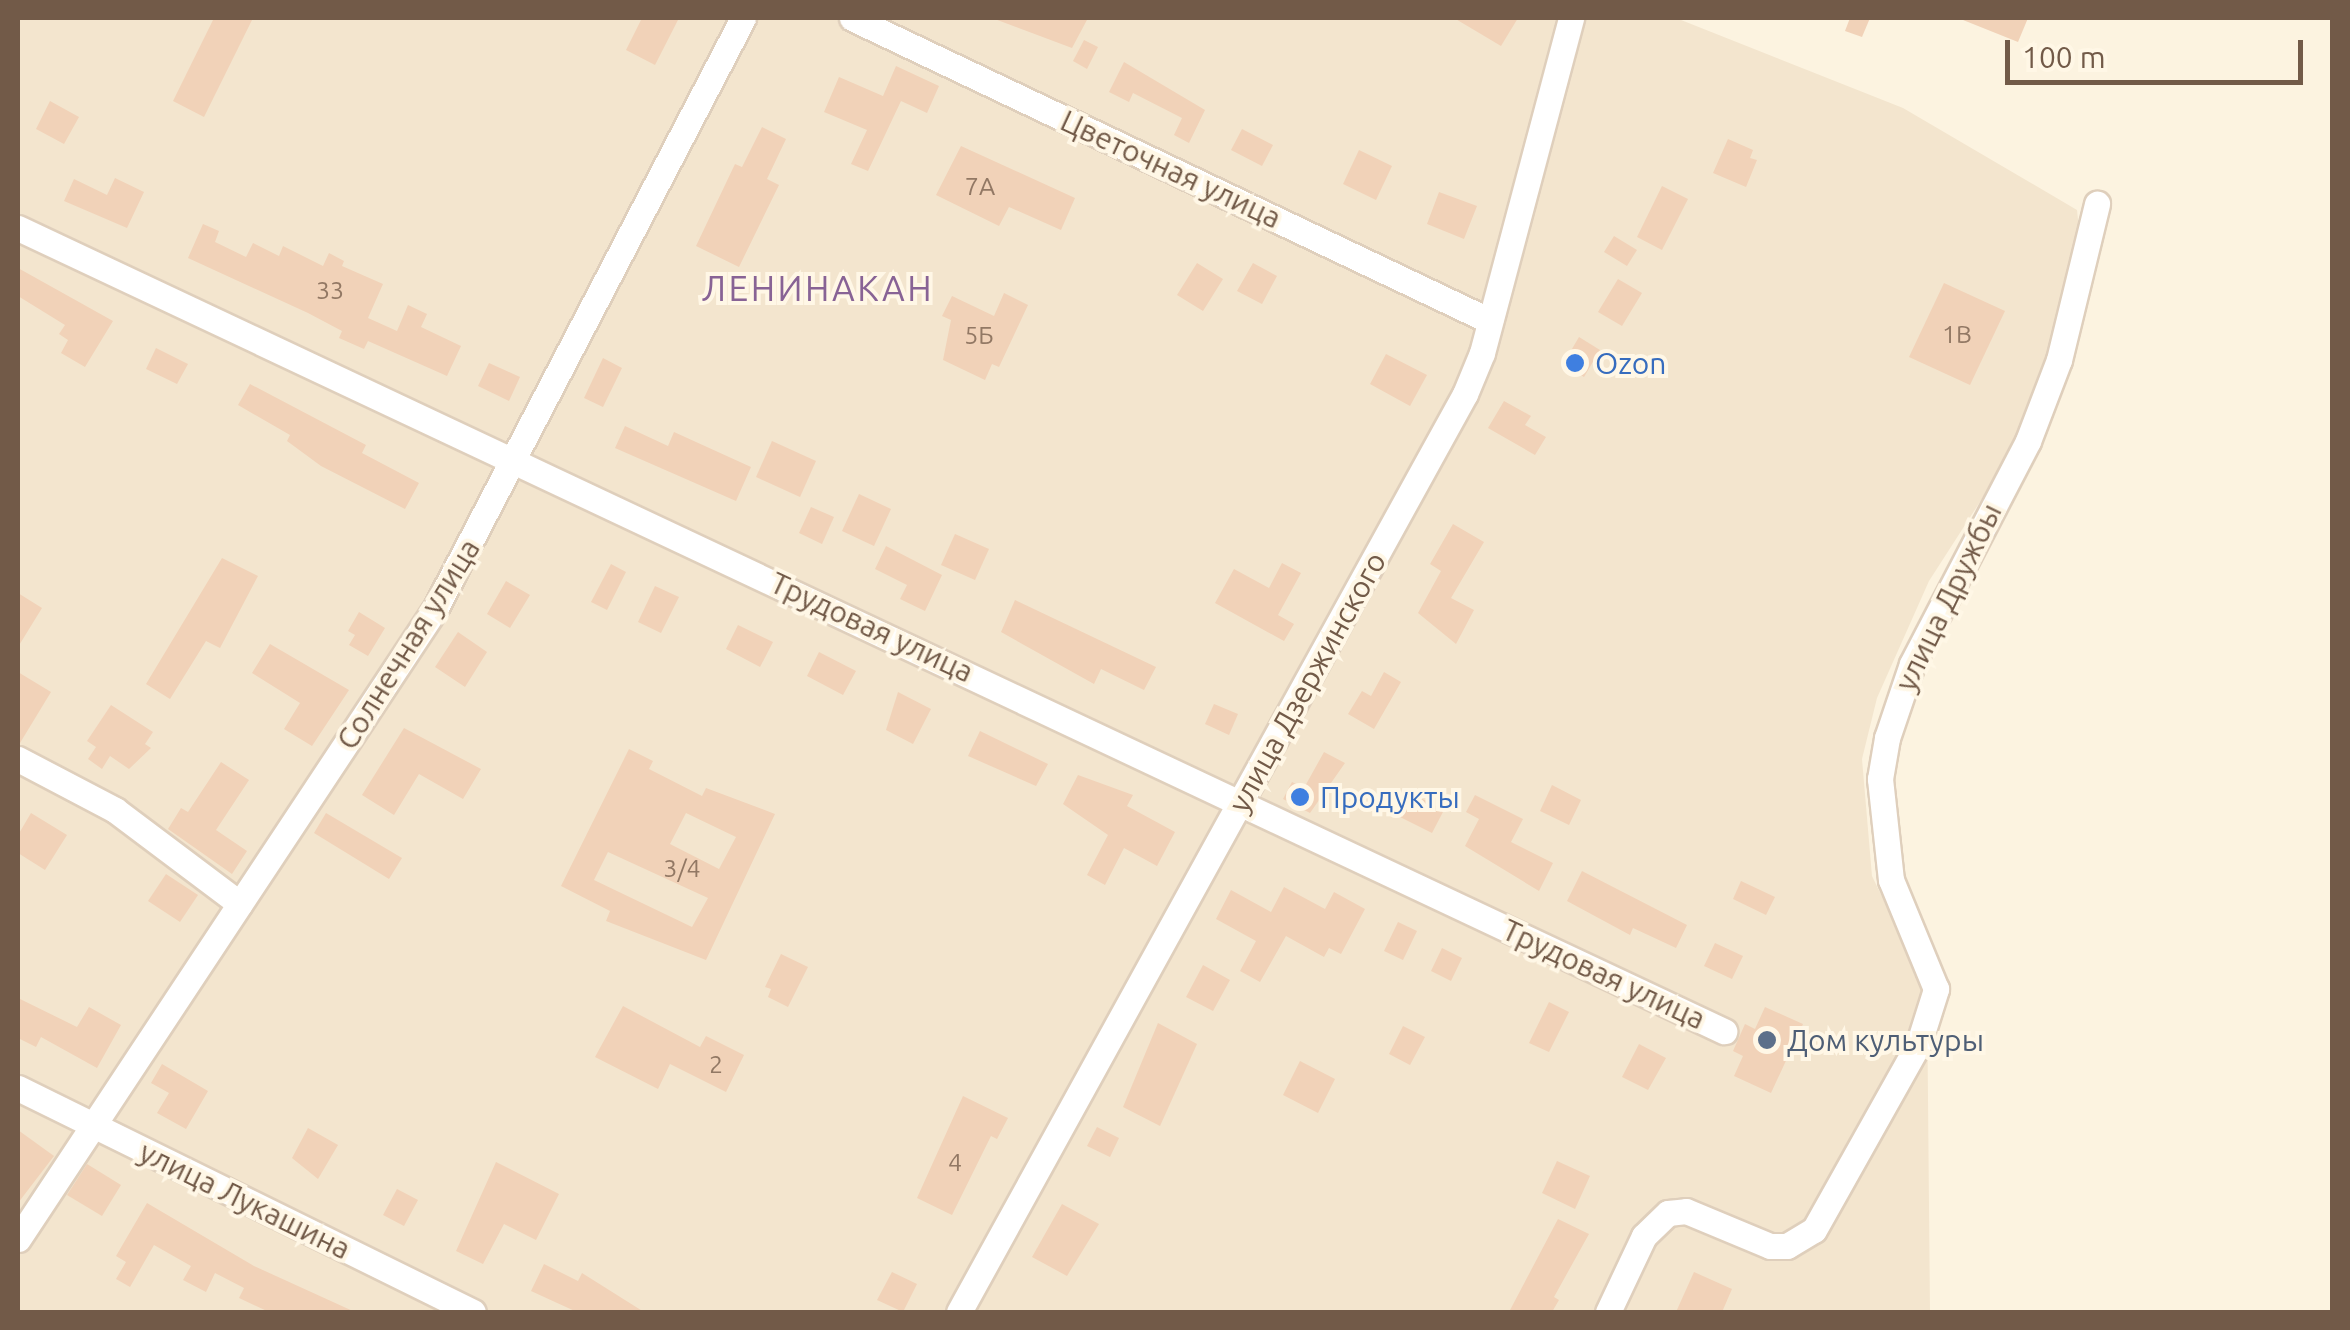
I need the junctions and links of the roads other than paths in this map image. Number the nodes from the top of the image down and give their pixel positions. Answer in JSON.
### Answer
{"nodes":[{"id":1,"x":743,"y":18,"type":"edge"},
{"id":2,"x":852,"y":18,"type":"edge"},
{"id":3,"x":1571,"y":18,"type":"edge"},
{"id":4,"x":2097,"y":204,"type":"dead end"},
{"id":5,"x":18,"y":228,"type":"edge"},
{"id":6,"x":1490,"y":320,"type":"junction"},
{"id":7,"x":518,"y":460,"type":"junction"},
{"id":8,"x":18,"y":759,"type":"edge"},
{"id":9,"x":1241,"y":802,"type":"junction"},
{"id":10,"x":240,"y":904,"type":"junction"},
{"id":11,"x":1724,"y":1031,"type":"dead end"},
{"id":12,"x":18,"y":1088,"type":"edge"},
{"id":13,"x":94,"y":1126,"type":"junction"},
{"id":14,"x":18,"y":1239,"type":"edge"},
{"id":15,"x":473,"y":1312,"type":"edge"},
{"id":16,"x":959,"y":1312,"type":"edge"},
{"id":17,"x":1608,"y":1312,"type":"edge"}],
"edges":[{"from":1,"to":7,"type":"street","name":"Солнечная улица"},
{"from":2,"to":6,"type":"street","name":"Цветочная улица"},
{"from":3,"to":6,"type":"street","name":"улица Дзержинского"},
{"from":4,"to":17,"type":"street","name":"улица Дружбы"},
{"from":5,"to":7,"type":"street","name":"Трудовая улица"},
{"from":6,"to":9,"type":"street","name":"улица Дзержинского"},
{"from":7,"to":9,"type":"street","name":"Трудовая улица"},
{"from":7,"to":10,"type":"street","name":"Солнечная улица"},
{"from":8,"to":10,"type":"street"},
{"from":9,"to":11,"type":"street","name":"Трудовая улица"},
{"from":9,"to":16,"type":"street","name":"улица Дзержинского"},
{"from":10,"to":13,"type":"street","name":"Солнечная улица"},
{"from":12,"to":13,"type":"street","name":"улица Лукашина"},
{"from":13,"to":14,"type":"street","name":"Солнечная улица"},
{"from":13,"to":15,"type":"street","name":"улица Лукашина"}]}
